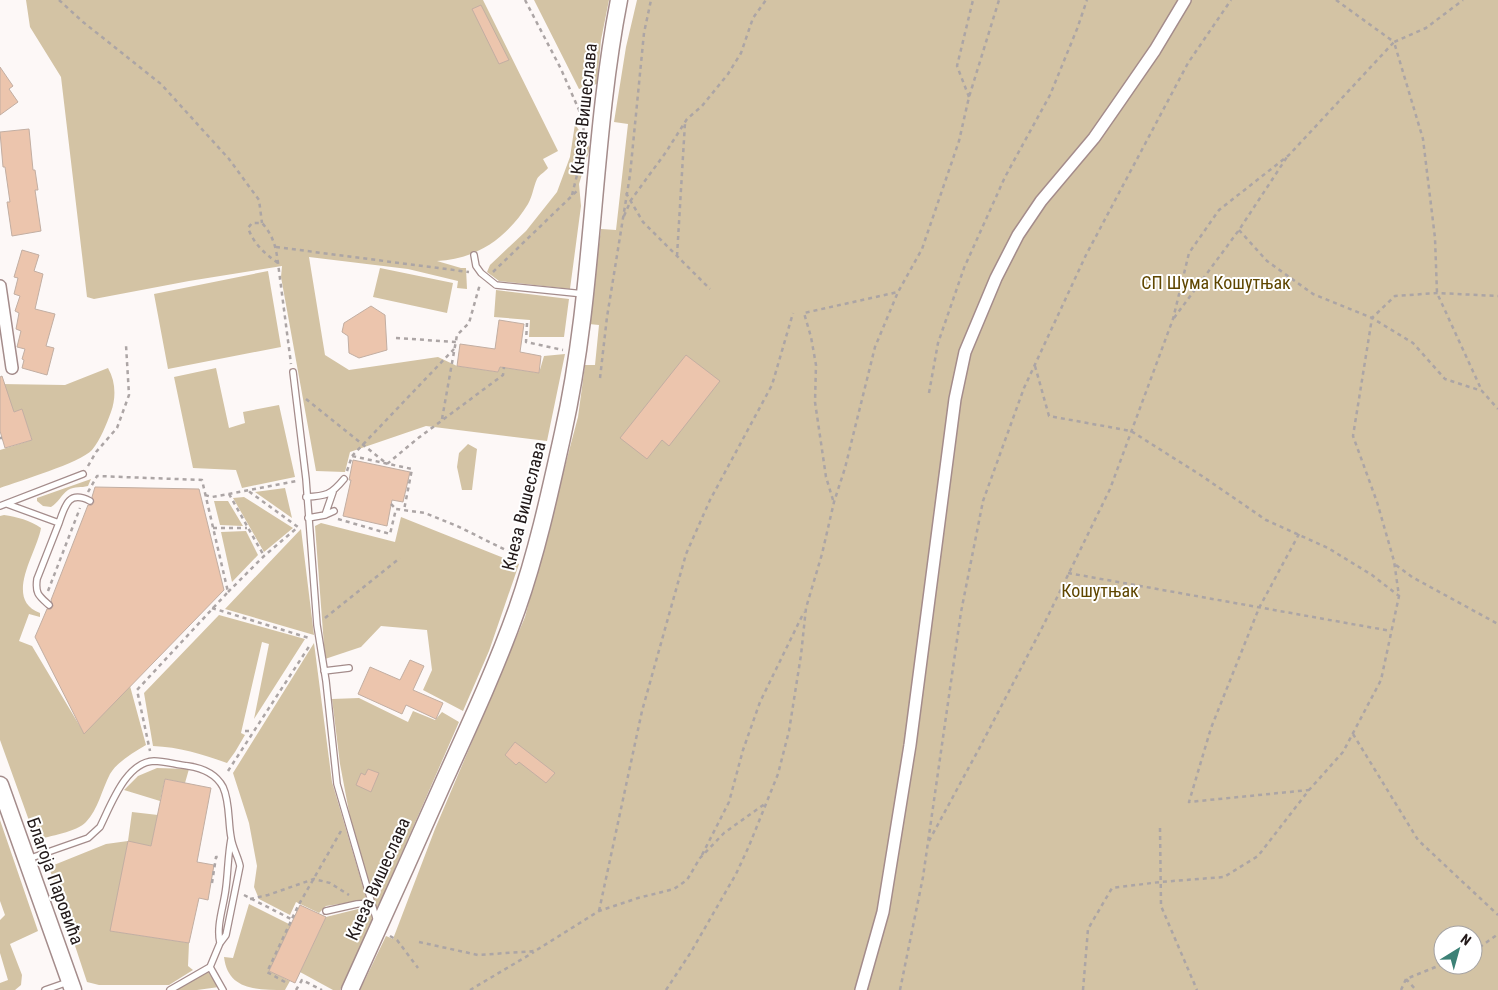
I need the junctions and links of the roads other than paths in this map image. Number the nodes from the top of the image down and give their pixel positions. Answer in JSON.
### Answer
{"nodes":[{"id":1,"x":619,"y":0,"type":"edge"},
{"id":2,"x":1185,"y":0,"type":"edge"},
{"id":3,"x":474,"y":255,"type":"dead end"},
{"id":4,"x":0,"y":286,"type":"edge"},
{"id":5,"x":584,"y":294,"type":"junction"},
{"id":6,"x":12,"y":368,"type":"dead end"},
{"id":7,"x":293,"y":372,"type":"road end"},
{"id":8,"x":83,"y":474,"type":"road end"},
{"id":9,"x":344,"y":479,"type":"road end"},
{"id":10,"x":333,"y":492,"type":"junction"},
{"id":11,"x":306,"y":497,"type":"junction"},
{"id":12,"x":87,"y":499,"type":"road end"},
{"id":13,"x":7,"y":504,"type":"junction"},
{"id":14,"x":0,"y":506,"type":"edge"},
{"id":15,"x":334,"y":512,"type":"dead end"},
{"id":16,"x":325,"y":515,"type":"junction"},
{"id":17,"x":308,"y":518,"type":"junction"},
{"id":18,"x":59,"y":522,"type":"junction"},
{"id":19,"x":47,"y":603,"type":"road end"},
{"id":20,"x":350,"y":668,"type":"dead end"},
{"id":21,"x":324,"y":671,"type":"junction"},
{"id":22,"x":1,"y":789,"type":"edge"},
{"id":23,"x":231,"y":839,"type":"junction"},
{"id":24,"x":26,"y":860,"type":"junction"},
{"id":25,"x":371,"y":903,"type":"junction"},
{"id":26,"x":326,"y":911,"type":"dead end"},
{"id":27,"x":382,"y":927,"type":"junction"},
{"id":28,"x":220,"y":943,"type":"junction"},
{"id":29,"x":210,"y":967,"type":"junction"},
{"id":30,"x":71,"y":986,"type":"edge"},
{"id":31,"x":45,"y":990,"type":"edge"},
{"id":32,"x":170,"y":990,"type":"edge"},
{"id":33,"x":223,"y":990,"type":"edge"},
{"id":34,"x":350,"y":990,"type":"edge"},
{"id":35,"x":861,"y":990,"type":"edge"}],
"edges":[{"from":1,"to":5,"type":"street","name":"Кнеза Вишеслава"},
{"from":2,"to":35,"type":"street"},
{"from":3,"to":5,"type":"lane"},
{"from":4,"to":6,"type":"street"},
{"from":5,"to":27,"type":"street","name":"Кнеза Вишеслава"},
{"from":7,"to":11,"type":"lane"},
{"from":8,"to":13,"type":"lane"},
{"from":9,"to":10,"type":"lane"},
{"from":10,"to":11,"type":"lane"},
{"from":10,"to":16,"type":"lane"},
{"from":11,"to":17,"type":"lane"},
{"from":12,"to":18,"type":"lane"},
{"from":13,"to":14,"type":"lane"},
{"from":13,"to":18,"type":"lane"},
{"from":15,"to":16,"type":"lane"},
{"from":16,"to":17,"type":"lane"},
{"from":17,"to":21,"type":"lane"},
{"from":18,"to":19,"type":"lane"},
{"from":20,"to":21,"type":"lane"},
{"from":21,"to":25,"type":"lane"},
{"from":22,"to":24,"type":"street","name":"Благоја Паровића"},
{"from":23,"to":24,"type":"lane"},
{"from":23,"to":28,"type":"lane"},
{"from":23,"to":28,"type":"lane"},
{"from":24,"to":30,"type":"street","name":"Благоја Паровића"},
{"from":25,"to":26,"type":"lane"},
{"from":25,"to":27,"type":"lane"},
{"from":27,"to":34,"type":"street","name":"Кнеза Вишеслава"},
{"from":28,"to":29,"type":"lane"},
{"from":29,"to":32,"type":"lane"},
{"from":29,"to":33,"type":"lane"},
{"from":30,"to":31,"type":"lane"}]}
